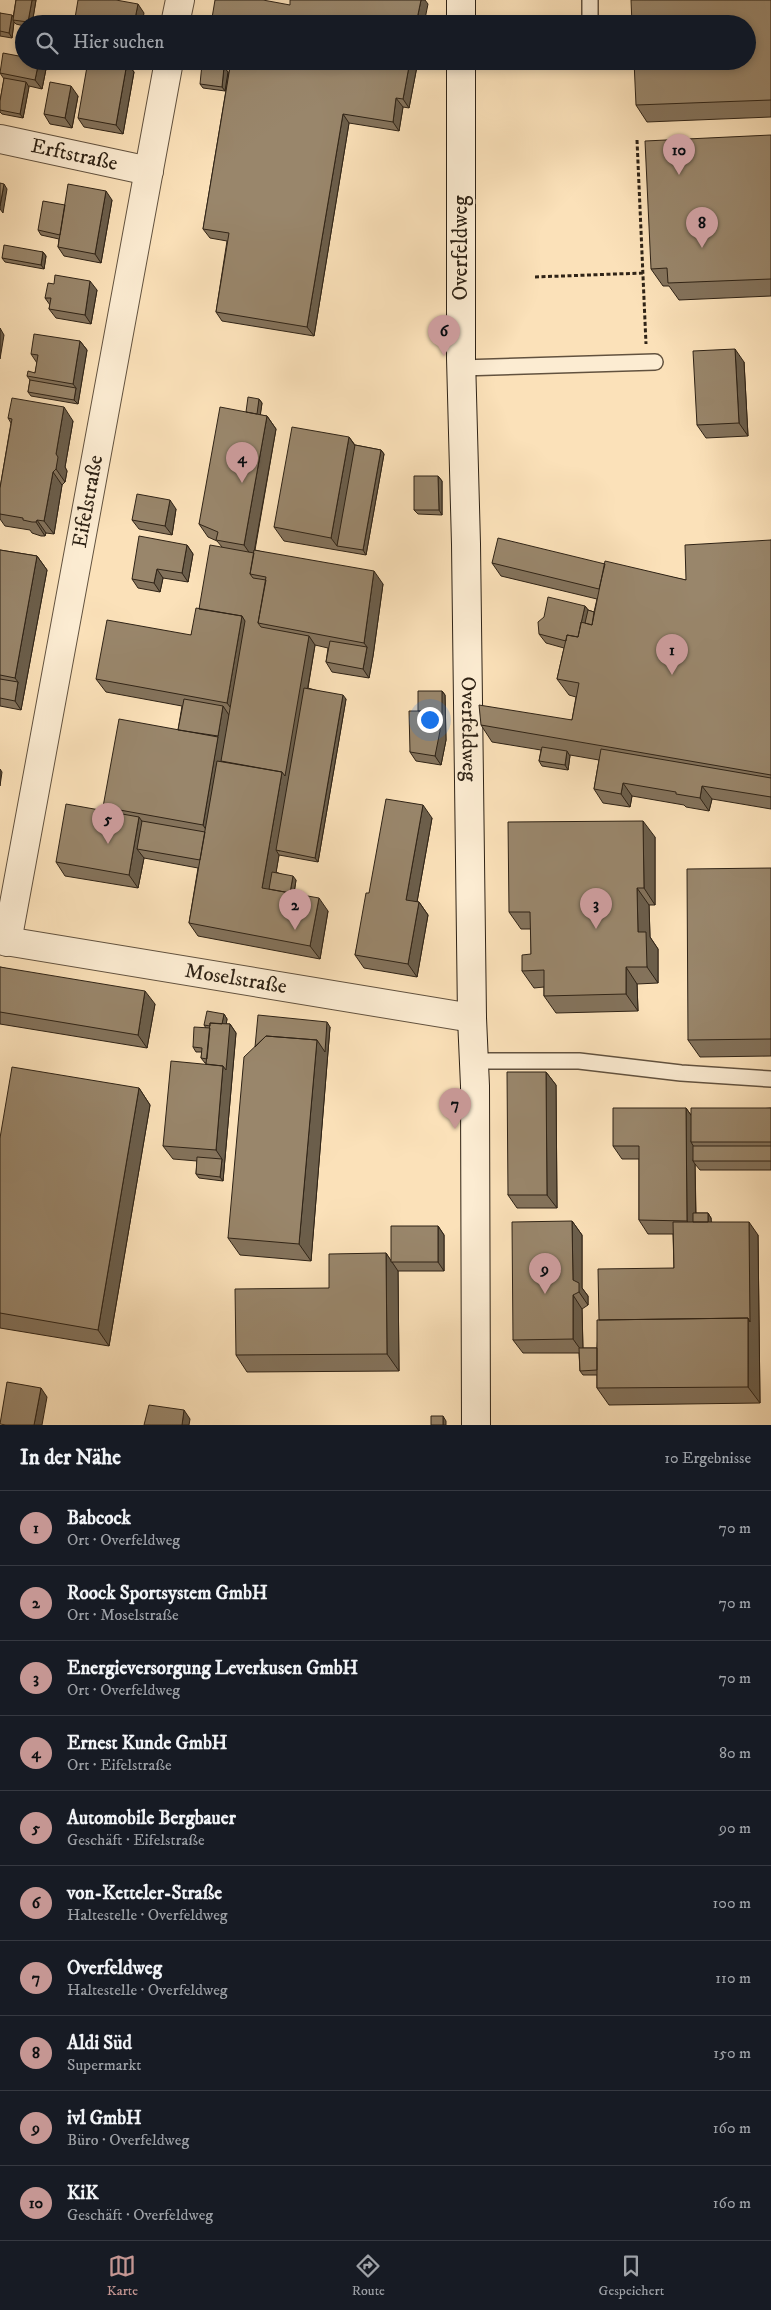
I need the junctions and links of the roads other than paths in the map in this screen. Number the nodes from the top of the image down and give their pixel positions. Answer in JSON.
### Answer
{"nodes":[{"id":1,"x":180,"y":0,"type":"edge"},
{"id":2,"x":462,"y":0,"type":"edge"},
{"id":3,"x":590,"y":0,"type":"edge"},
{"id":4,"x":178,"y":15,"type":"edge"},
{"id":5,"x":462,"y":15,"type":"edge"},
{"id":6,"x":590,"y":15,"type":"edge"},
{"id":7,"x":167,"y":70,"type":"edge"},
{"id":8,"x":462,"y":70,"type":"edge"},
{"id":9,"x":0,"y":139,"type":"edge"},
{"id":10,"x":149,"y":171,"type":"junction"},
{"id":11,"x":651,"y":362,"type":"road end"},
{"id":12,"x":461,"y":368,"type":"junction"},
{"id":13,"x":4,"y":941,"type":"edge"},
{"id":14,"x":472,"y":1018,"type":"junction"},
{"id":15,"x":473,"y":1061,"type":"junction"},
{"id":16,"x":771,"y":1079,"type":"edge"},
{"id":17,"x":476,"y":1425,"type":"edge"}],
"edges":[{"from":1,"to":4,"type":"street"},
{"from":2,"to":5,"type":"street"},
{"from":3,"to":6,"type":"lane"},
{"from":7,"to":10,"type":"street","name":"Eifelstraße"},
{"from":8,"to":12,"type":"street","name":"Overfeldweg"},
{"from":9,"to":10,"type":"street","name":"Erftstraße"},
{"from":10,"to":13,"type":"street","name":"Eifelstraße"},
{"from":11,"to":12,"type":"lane"},
{"from":12,"to":14,"type":"street","name":"Overfeldweg"},
{"from":13,"to":14,"type":"street","name":"Moselstraße"},
{"from":14,"to":15,"type":"street","name":"Overfeldweg"},
{"from":15,"to":16,"type":"lane"},
{"from":15,"to":17,"type":"street","name":"Overfeldweg"}]}
